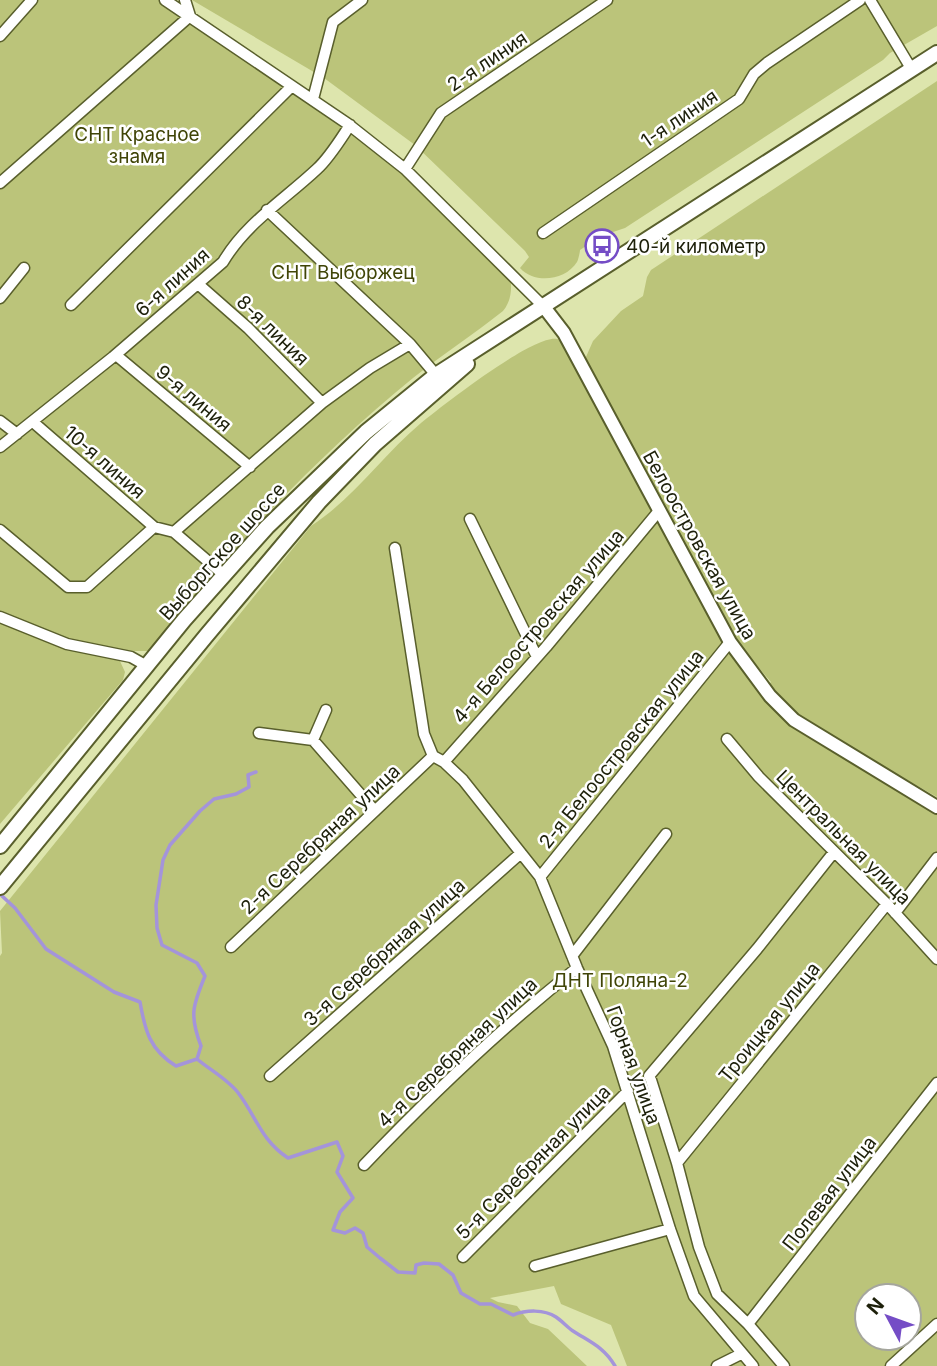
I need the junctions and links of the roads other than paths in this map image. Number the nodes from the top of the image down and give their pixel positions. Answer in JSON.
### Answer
{"nodes":[{"id":1,"x":32,"y":0,"type":"edge"},
{"id":2,"x":165,"y":0,"type":"edge"},
{"id":3,"x":185,"y":0,"type":"edge"},
{"id":4,"x":362,"y":0,"type":"edge"},
{"id":5,"x":607,"y":0,"type":"edge"},
{"id":6,"x":860,"y":0,"type":"edge"},
{"id":7,"x":870,"y":0,"type":"edge"},
{"id":8,"x":190,"y":16,"type":"junction"},
{"id":9,"x":0,"y":36,"type":"edge"},
{"id":10,"x":937,"y":53,"type":"edge"},
{"id":11,"x":912,"y":70,"type":"junction"},
{"id":12,"x":292,"y":86,"type":"junction"},
{"id":13,"x":313,"y":99,"type":"junction"},
{"id":14,"x":349,"y":125,"type":"junction"},
{"id":15,"x":405,"y":169,"type":"junction"},
{"id":16,"x":0,"y":183,"type":"edge"},
{"id":17,"x":267,"y":210,"type":"junction"},
{"id":18,"x":543,"y":233,"type":"dead end"},
{"id":19,"x":24,"y":268,"type":"dead end"},
{"id":20,"x":198,"y":284,"type":"junction"},
{"id":21,"x":0,"y":298,"type":"edge"},
{"id":22,"x":71,"y":305,"type":"dead end"},
{"id":23,"x":544,"y":307,"type":"junction"},
{"id":24,"x":505,"y":332,"type":"junction"},
{"id":25,"x":410,"y":344,"type":"junction"},
{"id":26,"x":116,"y":355,"type":"junction"},
{"id":27,"x":436,"y":374,"type":"junction"},
{"id":28,"x":322,"y":403,"type":"junction"},
{"id":29,"x":0,"y":421,"type":"edge"},
{"id":30,"x":33,"y":422,"type":"junction"},
{"id":31,"x":17,"y":434,"type":"junction"},
{"id":32,"x":0,"y":447,"type":"edge"},
{"id":33,"x":250,"y":467,"type":"junction"},
{"id":34,"x":658,"y":512,"type":"junction"},
{"id":35,"x":470,"y":519,"type":"dead end"},
{"id":36,"x":155,"y":527,"type":"junction"},
{"id":37,"x":0,"y":530,"type":"edge"},
{"id":38,"x":174,"y":532,"type":"junction"},
{"id":39,"x":395,"y":548,"type":"dead end"},
{"id":40,"x":224,"y":575,"type":"junction"},
{"id":41,"x":0,"y":618,"type":"edge"},
{"id":42,"x":730,"y":642,"type":"junction"},
{"id":43,"x":537,"y":657,"type":"junction"},
{"id":44,"x":146,"y":666,"type":"junction"},
{"id":45,"x":326,"y":710,"type":"dead end"},
{"id":46,"x":259,"y":733,"type":"dead end"},
{"id":47,"x":727,"y":739,"type":"dead end"},
{"id":48,"x":313,"y":740,"type":"junction"},
{"id":49,"x":433,"y":756,"type":"junction"},
{"id":50,"x":444,"y":762,"type":"junction"},
{"id":51,"x":937,"y":807,"type":"edge"},
{"id":52,"x":375,"y":811,"type":"junction"},
{"id":53,"x":666,"y":834,"type":"dead end"},
{"id":54,"x":3,"y":841,"type":"edge"},
{"id":55,"x":834,"y":852,"type":"junction"},
{"id":56,"x":521,"y":853,"type":"junction"},
{"id":57,"x":937,"y":858,"type":"edge"},
{"id":58,"x":540,"y":877,"type":"junction"},
{"id":59,"x":0,"y":887,"type":"edge"},
{"id":60,"x":887,"y":904,"type":"junction"},
{"id":61,"x":894,"y":913,"type":"junction"},
{"id":62,"x":231,"y":947,"type":"dead end"},
{"id":63,"x":572,"y":956,"type":"junction"},
{"id":64,"x":937,"y":959,"type":"edge"},
{"id":65,"x":577,"y":968,"type":"junction"},
{"id":66,"x":270,"y":1076,"type":"dead end"},
{"id":67,"x":937,"y":1083,"type":"edge"},
{"id":68,"x":628,"y":1091,"type":"junction"},
{"id":69,"x":677,"y":1163,"type":"junction"},
{"id":70,"x":363,"y":1165,"type":"dead end"},
{"id":71,"x":670,"y":1228,"type":"junction"},
{"id":72,"x":463,"y":1257,"type":"dead end"},
{"id":73,"x":535,"y":1266,"type":"dead end"},
{"id":74,"x":748,"y":1324,"type":"junction"},
{"id":75,"x":937,"y":1324,"type":"edge"},
{"id":76,"x":741,"y":1354,"type":"junction"},
{"id":77,"x":717,"y":1366,"type":"edge"},
{"id":78,"x":753,"y":1366,"type":"edge"},
{"id":79,"x":784,"y":1366,"type":"edge"},
{"id":80,"x":891,"y":1366,"type":"edge"}],
"edges":[{"from":1,"to":9,"type":"street"},
{"from":2,"to":8,"type":"street"},
{"from":3,"to":8,"type":"street"},
{"from":4,"to":13,"type":"street"},
{"from":5,"to":15,"type":"street","name":"2-я линия"},
{"from":6,"to":18,"type":"street","name":"1-я линия"},
{"from":7,"to":11,"type":"street"},
{"from":8,"to":12,"type":"street"},
{"from":8,"to":16,"type":"street"},
{"from":10,"to":11,"type":"main road"},
{"from":11,"to":23,"type":"main road","name":"Выборгское шоссе"},
{"from":12,"to":13,"type":"street"},
{"from":12,"to":22,"type":"street"},
{"from":13,"to":14,"type":"street"},
{"from":14,"to":15,"type":"street"},
{"from":14,"to":17,"type":"street","name":"6-я линия"},
{"from":15,"to":23,"type":"street"},
{"from":17,"to":20,"type":"street","name":"6-я линия"},
{"from":17,"to":25,"type":"street"},
{"from":19,"to":21,"type":"street"},
{"from":20,"to":26,"type":"street","name":"6-я линия"},
{"from":20,"to":28,"type":"street","name":"8-я линия"},
{"from":23,"to":24,"type":"main road","name":"Выборгское шоссе"},
{"from":23,"to":34,"type":"street","name":"Белоостровская улица"},
{"from":24,"to":27,"type":"main road","name":"Выборгское шоссе"},
{"from":24,"to":59,"type":"main road","name":"Выборгское шоссе"},
{"from":25,"to":27,"type":"street"},
{"from":25,"to":28,"type":"street"},
{"from":26,"to":30,"type":"street","name":"6-я линия"},
{"from":26,"to":33,"type":"street","name":"9-я линия"},
{"from":27,"to":40,"type":"main road","name":"Выборгское шоссе"},
{"from":28,"to":33,"type":"street"},
{"from":29,"to":31,"type":"street"},
{"from":30,"to":31,"type":"street","name":"6-я линия"},
{"from":30,"to":36,"type":"street","name":"10-я линия"},
{"from":31,"to":32,"type":"street","name":"6-я линия"},
{"from":33,"to":38,"type":"street"},
{"from":34,"to":42,"type":"street","name":"Белоостровская улица"},
{"from":34,"to":43,"type":"street","name":"4-я Белоостровская улица"},
{"from":35,"to":43,"type":"street"},
{"from":36,"to":37,"type":"street"},
{"from":36,"to":38,"type":"street"},
{"from":38,"to":40,"type":"street"},
{"from":39,"to":49,"type":"street"},
{"from":40,"to":44,"type":"main road","name":"Выборгское шоссе"},
{"from":41,"to":44,"type":"street"},
{"from":42,"to":51,"type":"street","name":"Белоостровская улица"},
{"from":42,"to":58,"type":"street","name":"2-я Белоостровская улица"},
{"from":43,"to":50,"type":"street","name":"4-я Белоостровская улица"},
{"from":44,"to":54,"type":"main road","name":"Выборгское шоссе"},
{"from":45,"to":48,"type":"street"},
{"from":46,"to":48,"type":"street"},
{"from":47,"to":55,"type":"street","name":"Центральная улица"},
{"from":48,"to":52,"type":"street"},
{"from":49,"to":50,"type":"street","name":"Горная улица"},
{"from":49,"to":52,"type":"street","name":"2-я Серебряная улица"},
{"from":50,"to":56,"type":"street","name":"Горная улица"},
{"from":52,"to":62,"type":"street","name":"2-я Серебряная улица"},
{"from":53,"to":63,"type":"street"},
{"from":55,"to":60,"type":"street","name":"Центральная улица"},
{"from":55,"to":69,"type":"street"},
{"from":56,"to":58,"type":"street","name":"Горная улица"},
{"from":56,"to":66,"type":"street","name":"3-я Серебряная улица"},
{"from":57,"to":61,"type":"street"},
{"from":58,"to":63,"type":"street","name":"Горная улица"},
{"from":60,"to":61,"type":"street","name":"Центральная улица"},
{"from":60,"to":69,"type":"street","name":"Троицкая улица"},
{"from":61,"to":64,"type":"street","name":"Центральная улица"},
{"from":63,"to":65,"type":"street","name":"Горная улица"},
{"from":65,"to":68,"type":"street","name":"Горная улица"},
{"from":65,"to":70,"type":"street","name":"4-я Серебряная улица"},
{"from":67,"to":74,"type":"street","name":"Полевая улица"},
{"from":68,"to":71,"type":"street","name":"Горная улица"},
{"from":68,"to":72,"type":"street","name":"5-я Серебряная улица"},
{"from":69,"to":74,"type":"street"},
{"from":71,"to":73,"type":"street"},
{"from":71,"to":76,"type":"street","name":"Горная улица"},
{"from":74,"to":79,"type":"street"},
{"from":75,"to":80,"type":"street"},
{"from":76,"to":77,"type":"street"},
{"from":76,"to":78,"type":"street","name":"Горная улица"}]}
